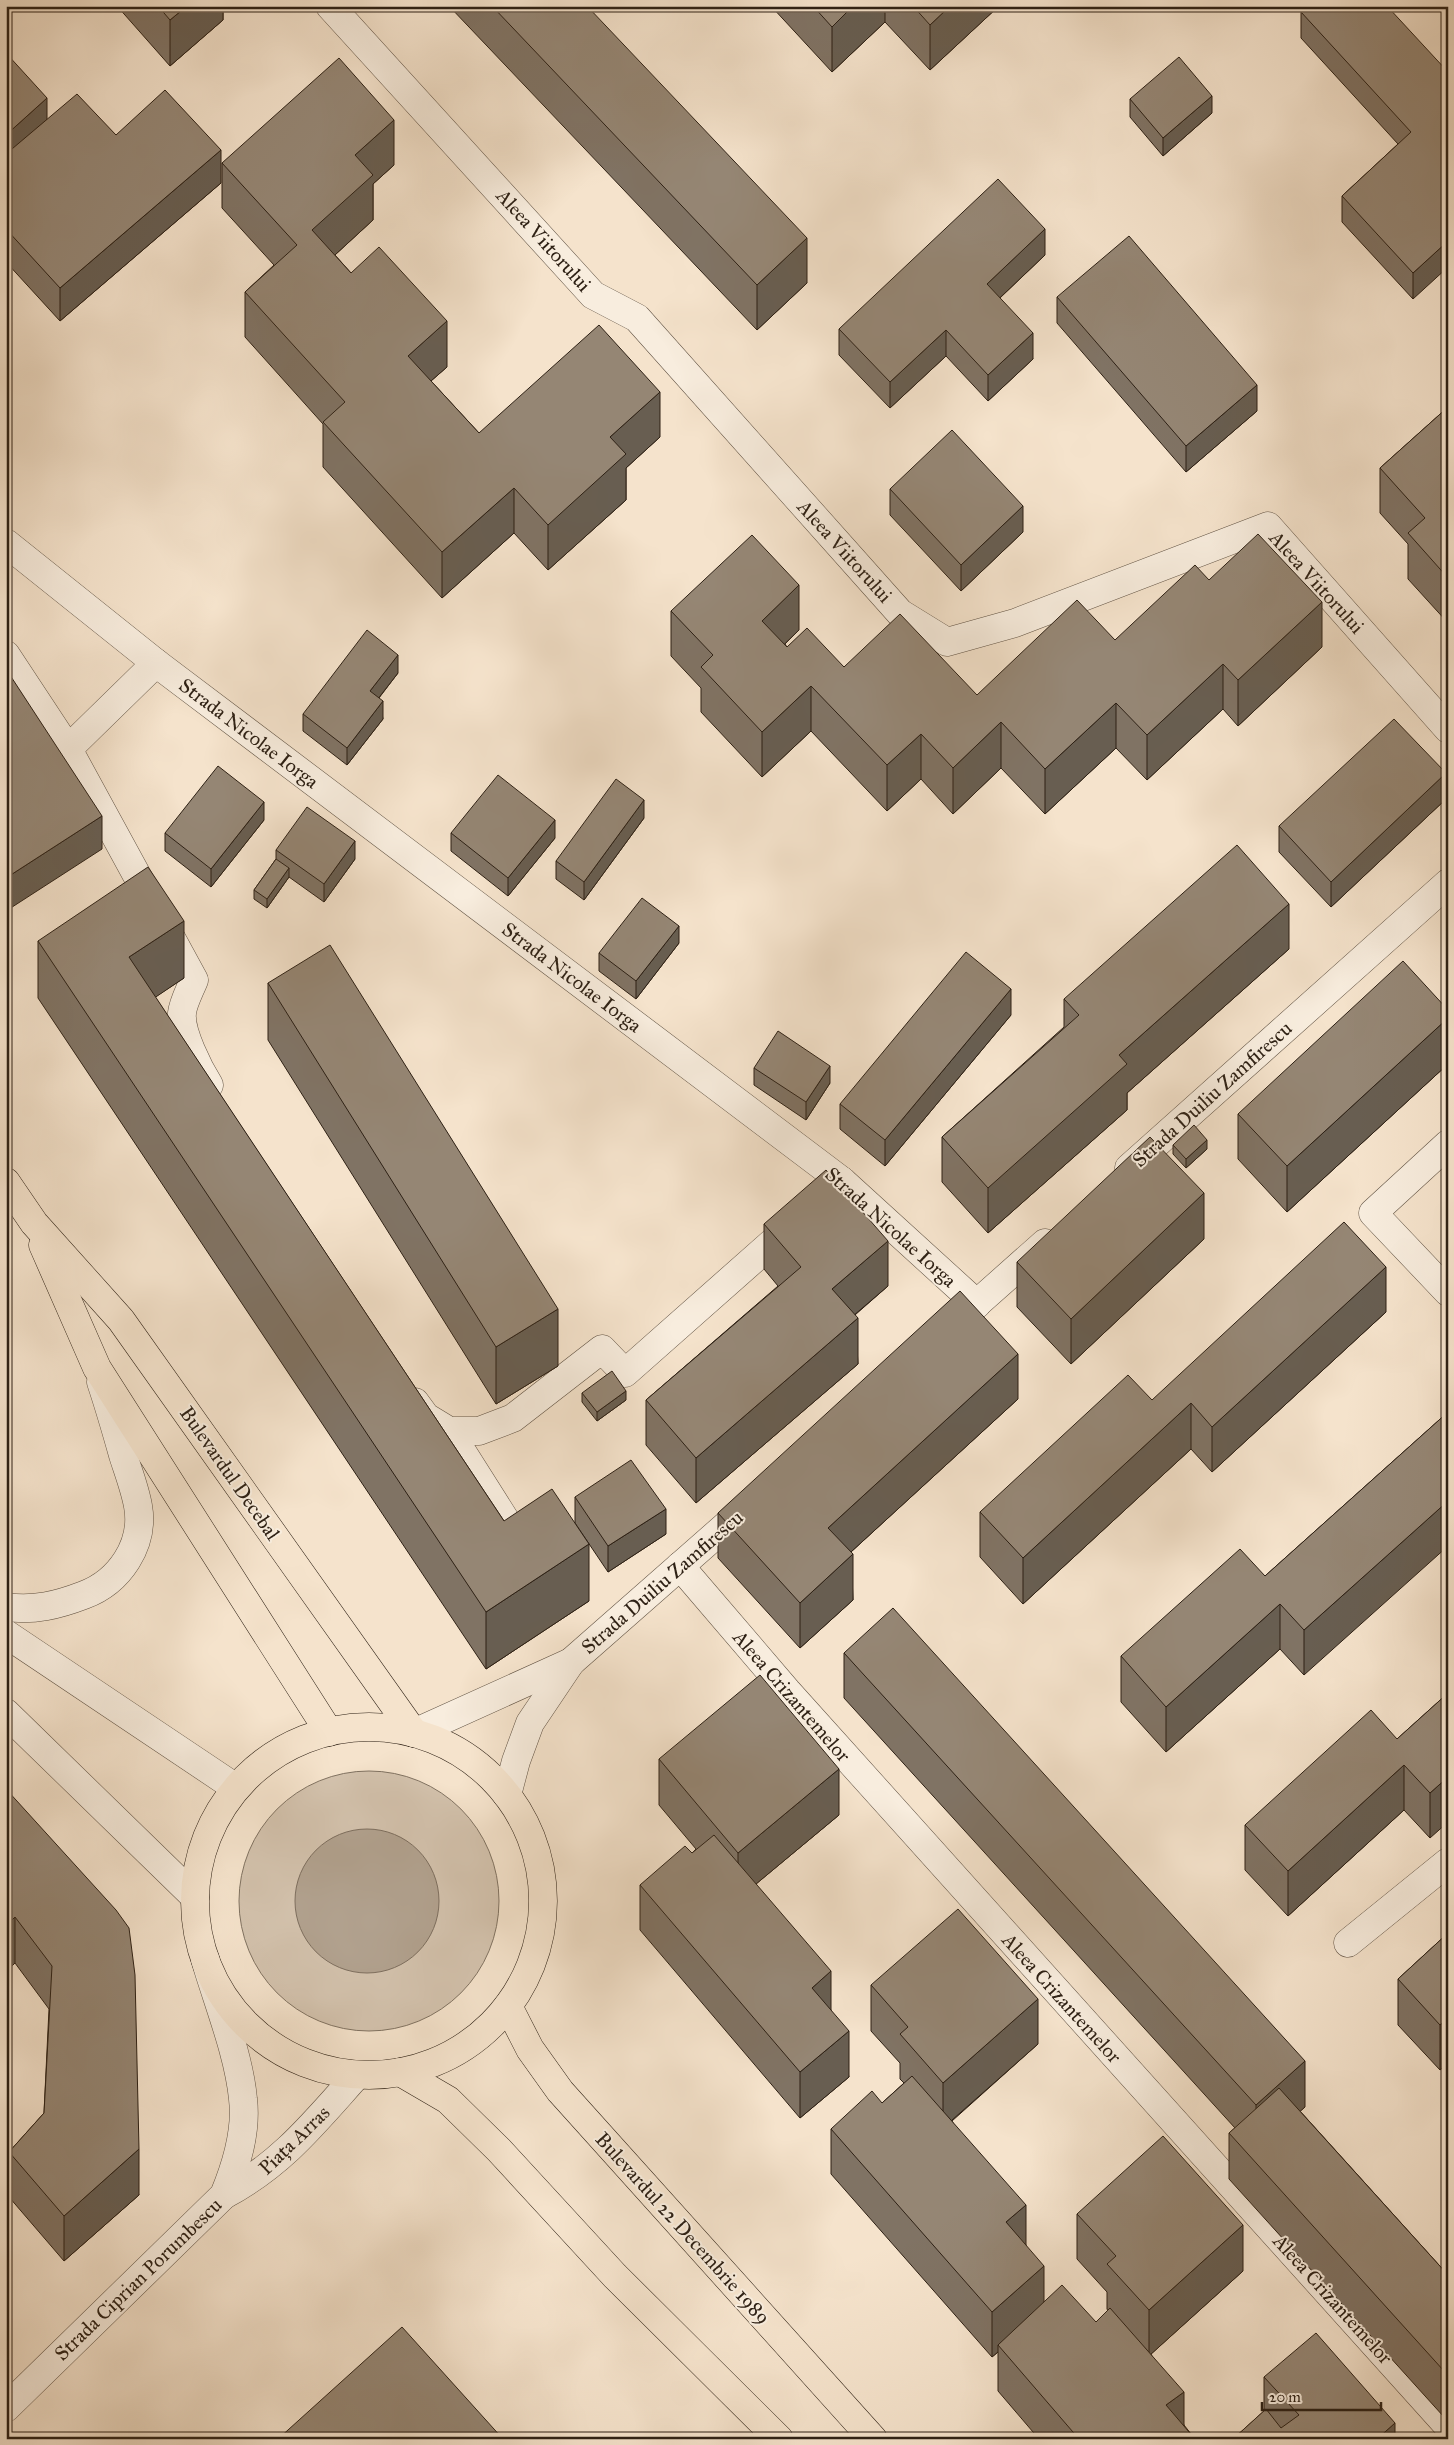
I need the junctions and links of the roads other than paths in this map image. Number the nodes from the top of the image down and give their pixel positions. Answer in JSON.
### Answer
{"nodes":[{"id":1,"x":330,"y":6,"type":"edge"},
{"id":2,"x":6,"y":543,"type":"edge"},
{"id":3,"x":6,"y":655,"type":"edge"},
{"id":4,"x":156,"y":663,"type":"junction"},
{"id":5,"x":1448,"y":729,"type":"edge"},
{"id":6,"x":68,"y":749,"type":"junction"},
{"id":7,"x":1448,"y":883,"type":"edge"},
{"id":8,"x":225,"y":1109,"type":"edge"},
{"id":9,"x":1448,"y":1144,"type":"edge"},
{"id":10,"x":842,"y":1180,"type":"junction"},
{"id":11,"x":6,"y":1182,"type":"edge"},
{"id":12,"x":1107,"y":1188,"type":"edge"},
{"id":13,"x":34,"y":1224,"type":"junction"},
{"id":14,"x":1064,"y":1226,"type":"edge"},
{"id":15,"x":1448,"y":1292,"type":"edge"},
{"id":16,"x":977,"y":1304,"type":"junction"},
{"id":17,"x":925,"y":1350,"type":"edge"},
{"id":18,"x":97,"y":1368,"type":"junction"},
{"id":19,"x":399,"y":1380,"type":"edge"},
{"id":20,"x":449,"y":1431,"type":"junction"},
{"id":21,"x":762,"y":1494,"type":"edge"},
{"id":22,"x":511,"y":1529,"type":"edge"},
{"id":23,"x":680,"y":1566,"type":"junction"},
{"id":24,"x":6,"y":1607,"type":"edge"},
{"id":25,"x":6,"y":1634,"type":"edge"},
{"id":26,"x":571,"y":1662,"type":"junction"},
{"id":27,"x":6,"y":1713,"type":"edge"},
{"id":28,"x":330,"y":1732,"type":"junction"},
{"id":29,"x":414,"y":1732,"type":"junction"},
{"id":30,"x":236,"y":1788,"type":"junction"},
{"id":31,"x":507,"y":1795,"type":"junction"},
{"id":32,"x":1448,"y":1862,"type":"edge"},
{"id":33,"x":195,"y":1897,"type":"junction"},
{"id":34,"x":1348,"y":1943,"type":"dead end"},
{"id":35,"x":205,"y":1959,"type":"junction"},
{"id":36,"x":508,"y":2006,"type":"junction"},
{"id":37,"x":400,"y":2072,"type":"junction"},
{"id":38,"x":357,"y":2074,"type":"junction"},
{"id":39,"x":224,"y":2195,"type":"junction"},
{"id":40,"x":6,"y":2408,"type":"edge"},
{"id":41,"x":1448,"y":2426,"type":"edge"},
{"id":42,"x":779,"y":2439,"type":"edge"},
{"id":43,"x":873,"y":2439,"type":"edge"}],
"edges":[{"from":1,"to":5,"type":"street","name":"Aleea Viitorului"},
{"from":2,"to":4,"type":"street","name":"Strada Nicolae Iorga"},
{"from":3,"to":6,"type":"street"},
{"from":4,"to":6,"type":"street"},
{"from":4,"to":10,"type":"street","name":"Strada Nicolae Iorga"},
{"from":6,"to":8,"type":"street"},
{"from":7,"to":12,"type":"street","name":"Strada Duiliu Zamfirescu"},
{"from":9,"to":15,"type":"street"},
{"from":10,"to":16,"type":"street","name":"Strada Nicolae Iorga"},
{"from":10,"to":20,"type":"street"},
{"from":11,"to":13,"type":"main road","name":"Bulevardul Decebal"},
{"from":13,"to":18,"type":"main road","name":"Bulevardul Decebal"},
{"from":13,"to":29,"type":"main road","name":"Bulevardul Decebal"},
{"from":14,"to":16,"type":"street"},
{"from":16,"to":17,"type":"street"},
{"from":18,"to":24,"type":"street"},
{"from":18,"to":28,"type":"main road","name":"Bulevardul Decebal"},
{"from":19,"to":20,"type":"street"},
{"from":20,"to":22,"type":"street"},
{"from":21,"to":23,"type":"street","name":"Strada Duiliu Zamfirescu"},
{"from":23,"to":26,"type":"street","name":"Strada Duiliu Zamfirescu"},
{"from":23,"to":41,"type":"street","name":"Aleea Crizantemelor"},
{"from":25,"to":30,"type":"street"},
{"from":26,"to":29,"type":"street"},
{"from":26,"to":31,"type":"street"},
{"from":27,"to":33,"type":"street"},
{"from":28,"to":29,"type":"main road"},
{"from":28,"to":30,"type":"main road"},
{"from":29,"to":31,"type":"main road"},
{"from":30,"to":33,"type":"main road"},
{"from":31,"to":36,"type":"main road"},
{"from":32,"to":34,"type":"street"},
{"from":33,"to":35,"type":"main road"},
{"from":35,"to":38,"type":"main road"},
{"from":35,"to":39,"type":"street","name":"Strada Ciprian Porumbescu"},
{"from":36,"to":37,"type":"main road"},
{"from":36,"to":43,"type":"main road","name":"Bulevardul 22 Decembrie 1989"},
{"from":37,"to":38,"type":"main road"},
{"from":37,"to":42,"type":"main road"},
{"from":38,"to":39,"type":"street","name":"Piața Arras"},
{"from":39,"to":40,"type":"street","name":"Strada Ciprian Porumbescu"}]}
